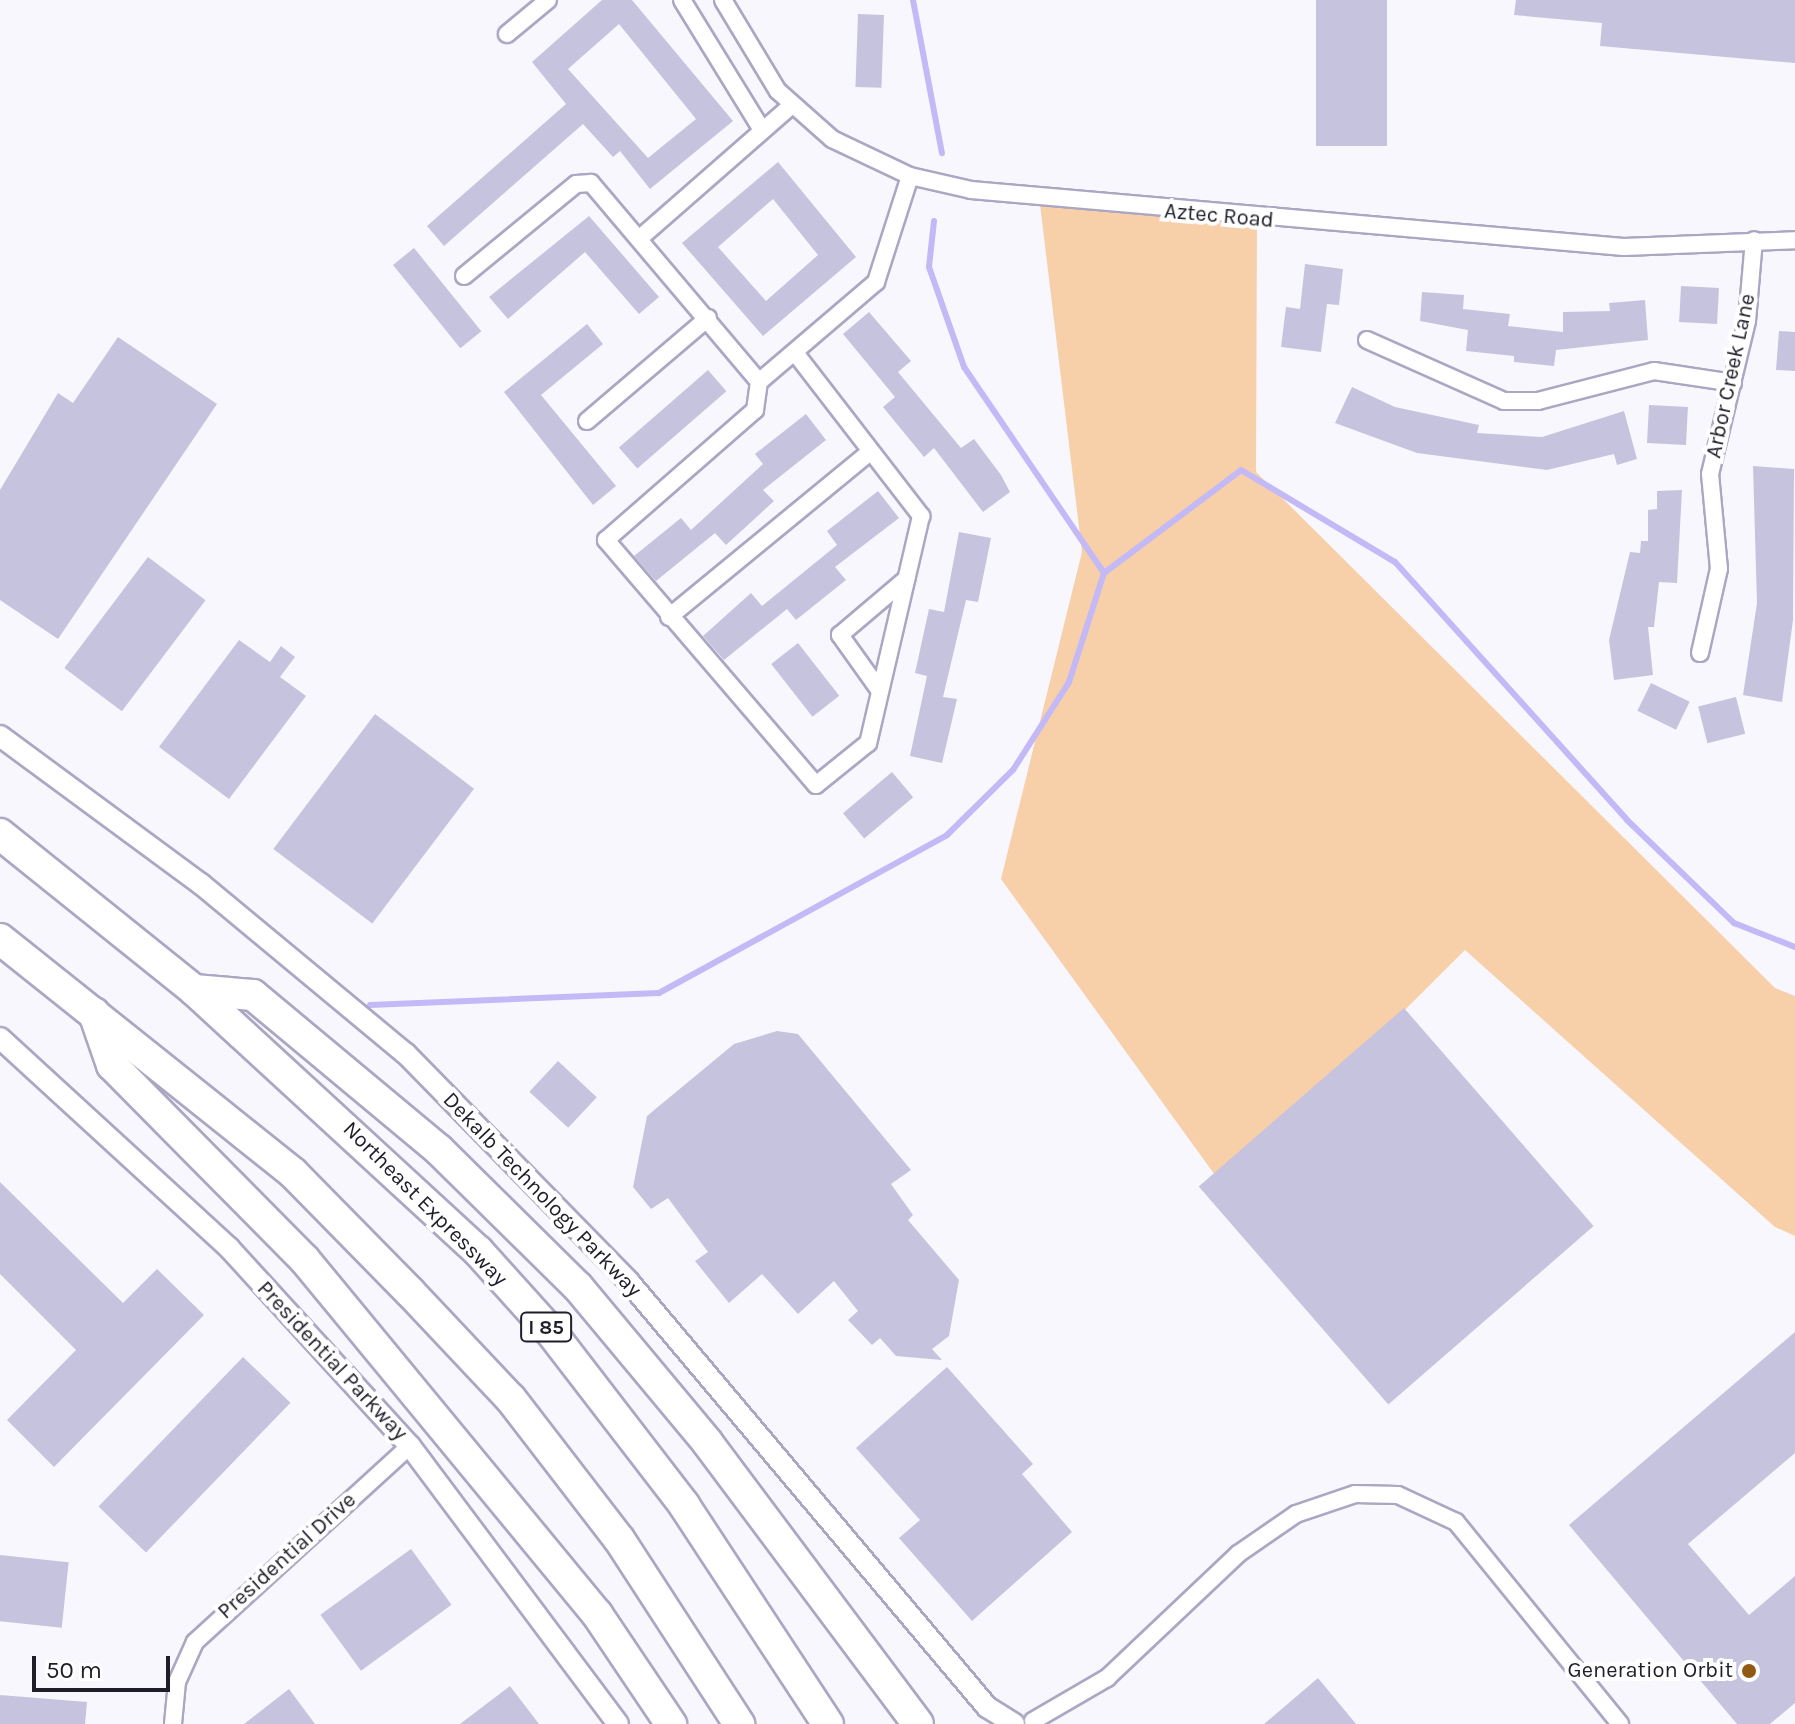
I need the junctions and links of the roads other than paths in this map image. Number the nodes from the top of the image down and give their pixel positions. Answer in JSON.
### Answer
{"nodes":[{"id":1,"x":548,"y":0,"type":"edge"},
{"id":2,"x":682,"y":0,"type":"edge"},
{"id":3,"x":723,"y":0,"type":"edge"},
{"id":4,"x":507,"y":34,"type":"dead end"},
{"id":5,"x":792,"y":105,"type":"junction"},
{"id":6,"x":762,"y":130,"type":"junction"},
{"id":7,"x":910,"y":176,"type":"junction"},
{"id":8,"x":640,"y":238,"type":"junction"},
{"id":9,"x":1754,"y":240,"type":"junction"},
{"id":10,"x":1795,"y":240,"type":"edge"},
{"id":11,"x":464,"y":276,"type":"dead end"},
{"id":12,"x":708,"y":318,"type":"junction"},
{"id":13,"x":1367,"y":340,"type":"dead end"},
{"id":14,"x":796,"y":354,"type":"junction"},
{"id":15,"x":759,"y":382,"type":"junction"},
{"id":16,"x":1733,"y":383,"type":"junction"},
{"id":17,"x":587,"y":421,"type":"dead end"},
{"id":18,"x":870,"y":452,"type":"junction"},
{"id":19,"x":906,"y":579,"type":"junction"},
{"id":20,"x":669,"y":617,"type":"junction"},
{"id":21,"x":1700,"y":653,"type":"dead end"},
{"id":22,"x":880,"y":691,"type":"junction"},
{"id":23,"x":0,"y":736,"type":"edge"},
{"id":24,"x":0,"y":834,"type":"edge"},
{"id":25,"x":0,"y":939,"type":"edge"},
{"id":26,"x":194,"y":990,"type":"junction"},
{"id":27,"x":94,"y":1013,"type":"junction"},
{"id":28,"x":5,"y":1043,"type":"edge"},
{"id":29,"x":410,"y":1446,"type":"junction"},
{"id":30,"x":1023,"y":1723,"type":"edge"},
{"id":31,"x":173,"y":1724,"type":"edge"},
{"id":32,"x":618,"y":1724,"type":"edge"},
{"id":33,"x":671,"y":1724,"type":"edge"},
{"id":34,"x":739,"y":1724,"type":"edge"},
{"id":35,"x":828,"y":1724,"type":"edge"},
{"id":36,"x":918,"y":1724,"type":"edge"},
{"id":37,"x":1620,"y":1724,"type":"edge"}],
"edges":[{"from":1,"to":4,"type":"street"},
{"from":2,"to":6,"type":"street"},
{"from":3,"to":5,"type":"street","name":"Aztec Road"},
{"from":5,"to":6,"type":"street"},
{"from":5,"to":7,"type":"street","name":"Aztec Road"},
{"from":6,"to":8,"type":"street"},
{"from":7,"to":9,"type":"street","name":"Aztec Road"},
{"from":7,"to":14,"type":"street"},
{"from":8,"to":11,"type":"street"},
{"from":8,"to":12,"type":"street"},
{"from":9,"to":10,"type":"street","name":"Aztec Road"},
{"from":9,"to":16,"type":"street","name":"Arbor Creek Lane"},
{"from":12,"to":15,"type":"street"},
{"from":12,"to":17,"type":"street"},
{"from":13,"to":16,"type":"street"},
{"from":14,"to":15,"type":"street"},
{"from":14,"to":18,"type":"street"},
{"from":15,"to":20,"type":"street"},
{"from":16,"to":21,"type":"street","name":"Arbor Creek Lane"},
{"from":18,"to":19,"type":"street"},
{"from":18,"to":20,"type":"street"},
{"from":19,"to":22,"type":"street"},
{"from":19,"to":22,"type":"street"},
{"from":20,"to":22,"type":"street"},
{"from":23,"to":30,"type":"street","name":"Dekalb Technology Parkway"},
{"from":24,"to":26,"type":"highway","name":"Northeast Expressway","number":"I 85"},
{"from":25,"to":27,"type":"highway"},
{"from":26,"to":35,"type":"highway","name":"Northeast Expressway","number":"I 85"},
{"from":26,"to":36,"type":"highway"},
{"from":27,"to":33,"type":"highway"},
{"from":27,"to":34,"type":"highway"},
{"from":28,"to":29,"type":"street","name":"Presidential Parkway"},
{"from":29,"to":31,"type":"street","name":"Presidential Drive"},
{"from":29,"to":32,"type":"street","name":"Presidential Parkway"},
{"from":30,"to":37,"type":"street","name":"Dekalb Technology Parkway"}]}
